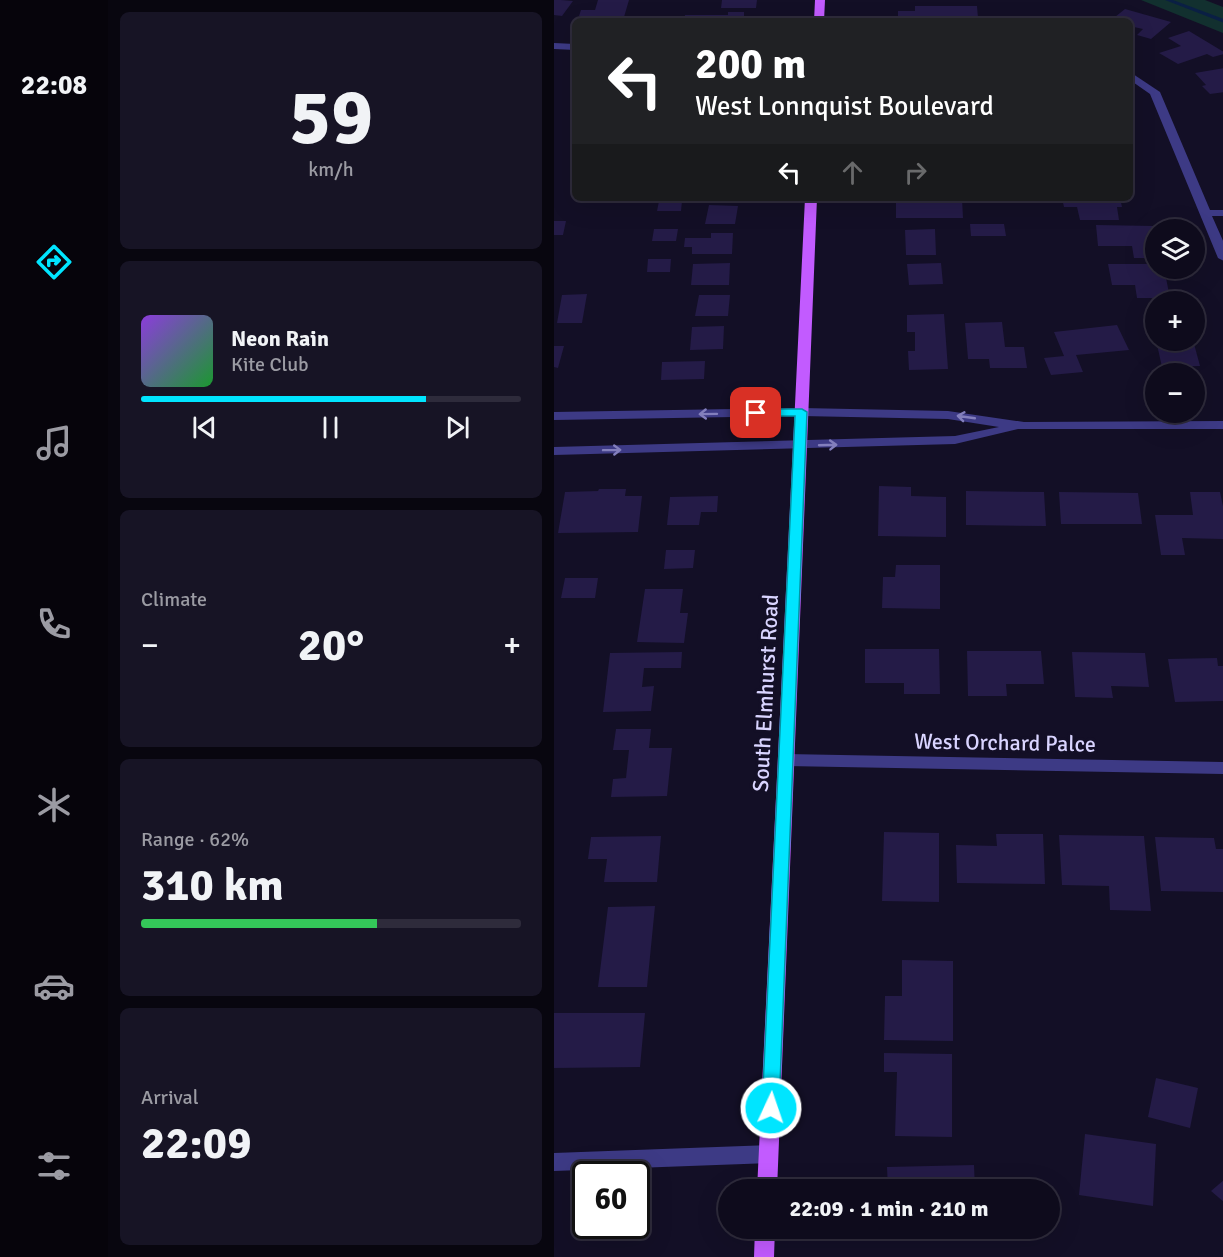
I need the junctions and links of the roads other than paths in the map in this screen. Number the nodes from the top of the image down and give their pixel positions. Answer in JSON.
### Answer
{"nodes":[{"id":1,"x":820,"y":0,"type":"edge"},
{"id":2,"x":819,"y":18,"type":"edge"},
{"id":3,"x":554,"y":46,"type":"edge"},
{"id":4,"x":572,"y":47,"type":"edge"},
{"id":5,"x":1133,"y":77,"type":"edge"},
{"id":6,"x":811,"y":201,"type":"edge"},
{"id":7,"x":1207,"y":213,"type":"junction"},
{"id":8,"x":1223,"y":213,"type":"edge"},
{"id":9,"x":1223,"y":258,"type":"edge"},
{"id":10,"x":802,"y":412,"type":"junction"},
{"id":11,"x":554,"y":416,"type":"edge"},
{"id":12,"x":1223,"y":424,"type":"edge"},
{"id":13,"x":1024,"y":426,"type":"junction"},
{"id":14,"x":800,"y":446,"type":"junction"},
{"id":15,"x":554,"y":451,"type":"edge"},
{"id":16,"x":786,"y":760,"type":"junction"},
{"id":17,"x":1223,"y":768,"type":"edge"},
{"id":18,"x":768,"y":1154,"type":"junction"},
{"id":19,"x":554,"y":1162,"type":"edge"},
{"id":20,"x":767,"y":1179,"type":"edge"},
{"id":21,"x":765,"y":1239,"type":"edge"},
{"id":22,"x":764,"y":1257,"type":"edge"}],
"edges":[{"from":1,"to":2,"type":"main road"},
{"from":3,"to":4,"type":"street"},
{"from":5,"to":7,"type":"street"},
{"from":6,"to":10,"type":"main road","name":"South Elmhurst Road"},
{"from":7,"to":8,"type":"street"},
{"from":7,"to":9,"type":"street"},
{"from":10,"to":11,"type":"street","one_way":true},
{"from":13,"to":10,"type":"street","one_way":true},
{"from":10,"to":14,"type":"main road","name":"South Elmhurst Road"},
{"from":12,"to":13,"type":"street"},
{"from":14,"to":13,"type":"street","one_way":true},
{"from":15,"to":14,"type":"street","one_way":true},
{"from":14,"to":16,"type":"main road","name":"South Elmhurst Road"},
{"from":16,"to":17,"type":"street","name":"West Orchard Palce"},
{"from":16,"to":18,"type":"main road","name":"South Elmhurst Road"},
{"from":18,"to":19,"type":"street"},
{"from":18,"to":20,"type":"main road","name":"South Elmhurst Road"},
{"from":21,"to":22,"type":"main road"}]}
